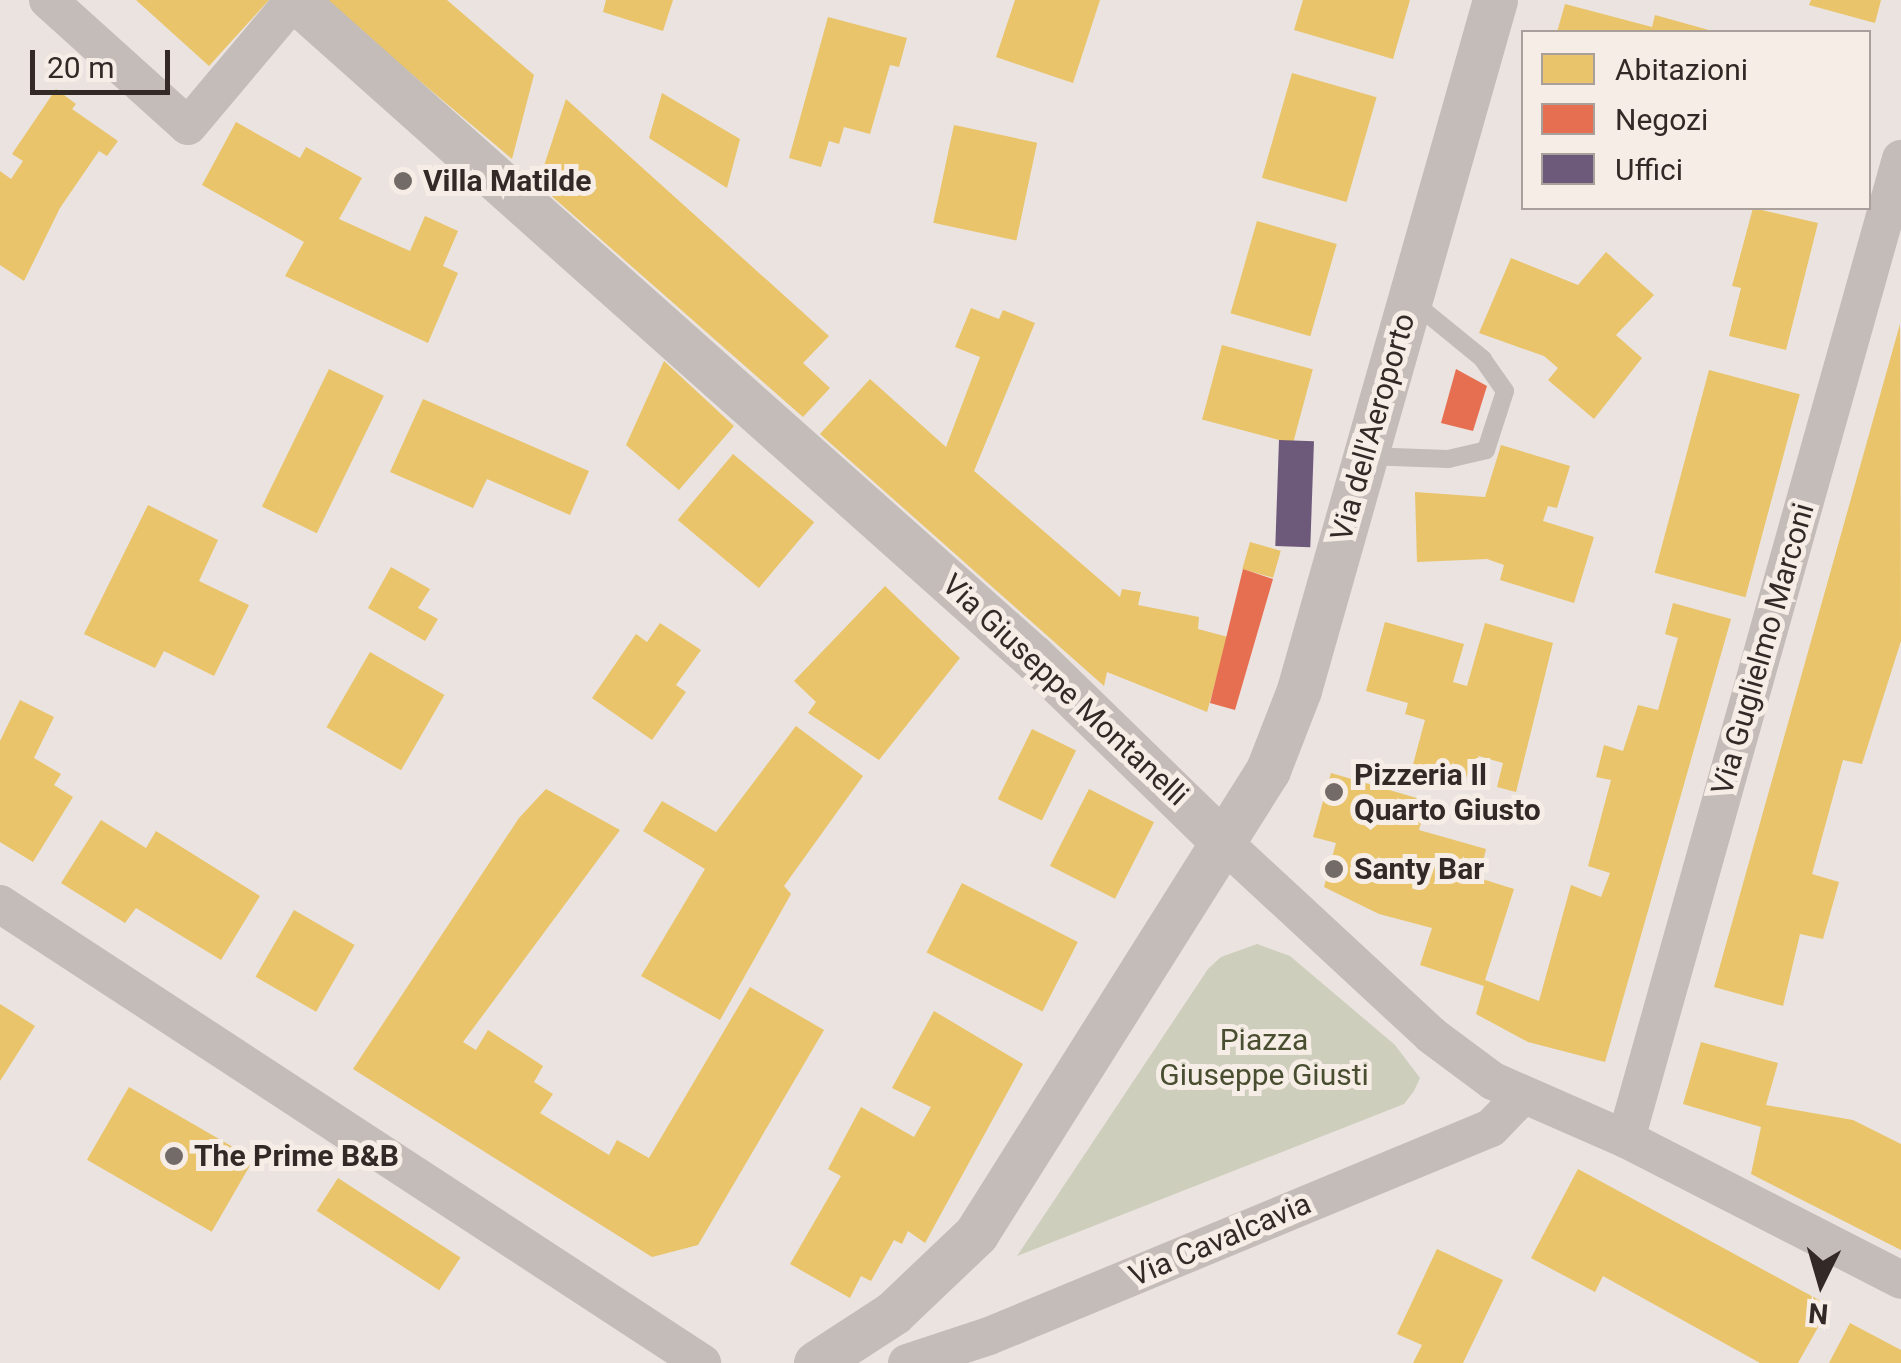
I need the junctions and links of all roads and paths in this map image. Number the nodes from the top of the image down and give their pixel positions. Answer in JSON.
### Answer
{"nodes":[{"id":1,"x":48,"y":0,"type":"edge"},
{"id":2,"x":295,"y":0,"type":"edge"},
{"id":3,"x":1495,"y":0,"type":"edge"},
{"id":4,"x":1901,"y":159,"type":"edge"},
{"id":5,"x":1409,"y":300,"type":"junction"},
{"id":6,"x":1364,"y":456,"type":"junction"},
{"id":7,"x":1225,"y":844,"type":"junction"},
{"id":8,"x":0,"y":904,"type":"edge"},
{"id":9,"x":1520,"y":1098,"type":"junction"},
{"id":10,"x":1626,"y":1139,"type":"junction"},
{"id":11,"x":1901,"y":1280,"type":"edge"},
{"id":12,"x":702,"y":1363,"type":"edge"},
{"id":13,"x":816,"y":1363,"type":"edge"},
{"id":14,"x":907,"y":1363,"type":"edge"}],
"edges":[{"from":1,"to":2,"type":"street"},
{"from":2,"to":7,"type":"street","name":"Via Giuseppe Montanelli"},
{"from":3,"to":5,"type":"street","name":"Via dell'Aeroporto"},
{"from":4,"to":10,"type":"street","name":"Via Guglielmo Marconi"},
{"from":5,"to":6,"type":"street","name":"Via dell'Aeroporto"},
{"from":5,"to":6,"type":"lane"},
{"from":6,"to":7,"type":"street","name":"Via dell'Aeroporto"},
{"from":7,"to":9,"type":"street","name":"Via Giuseppe Montanelli"},
{"from":7,"to":13,"type":"street"},
{"from":8,"to":12,"type":"street"},
{"from":9,"to":10,"type":"street","name":"Via Giuseppe Montanelli"},
{"from":9,"to":14,"type":"street","name":"Via Cavalcavia"},
{"from":10,"to":11,"type":"street","name":"Via Giuseppe Montanelli"}]}
